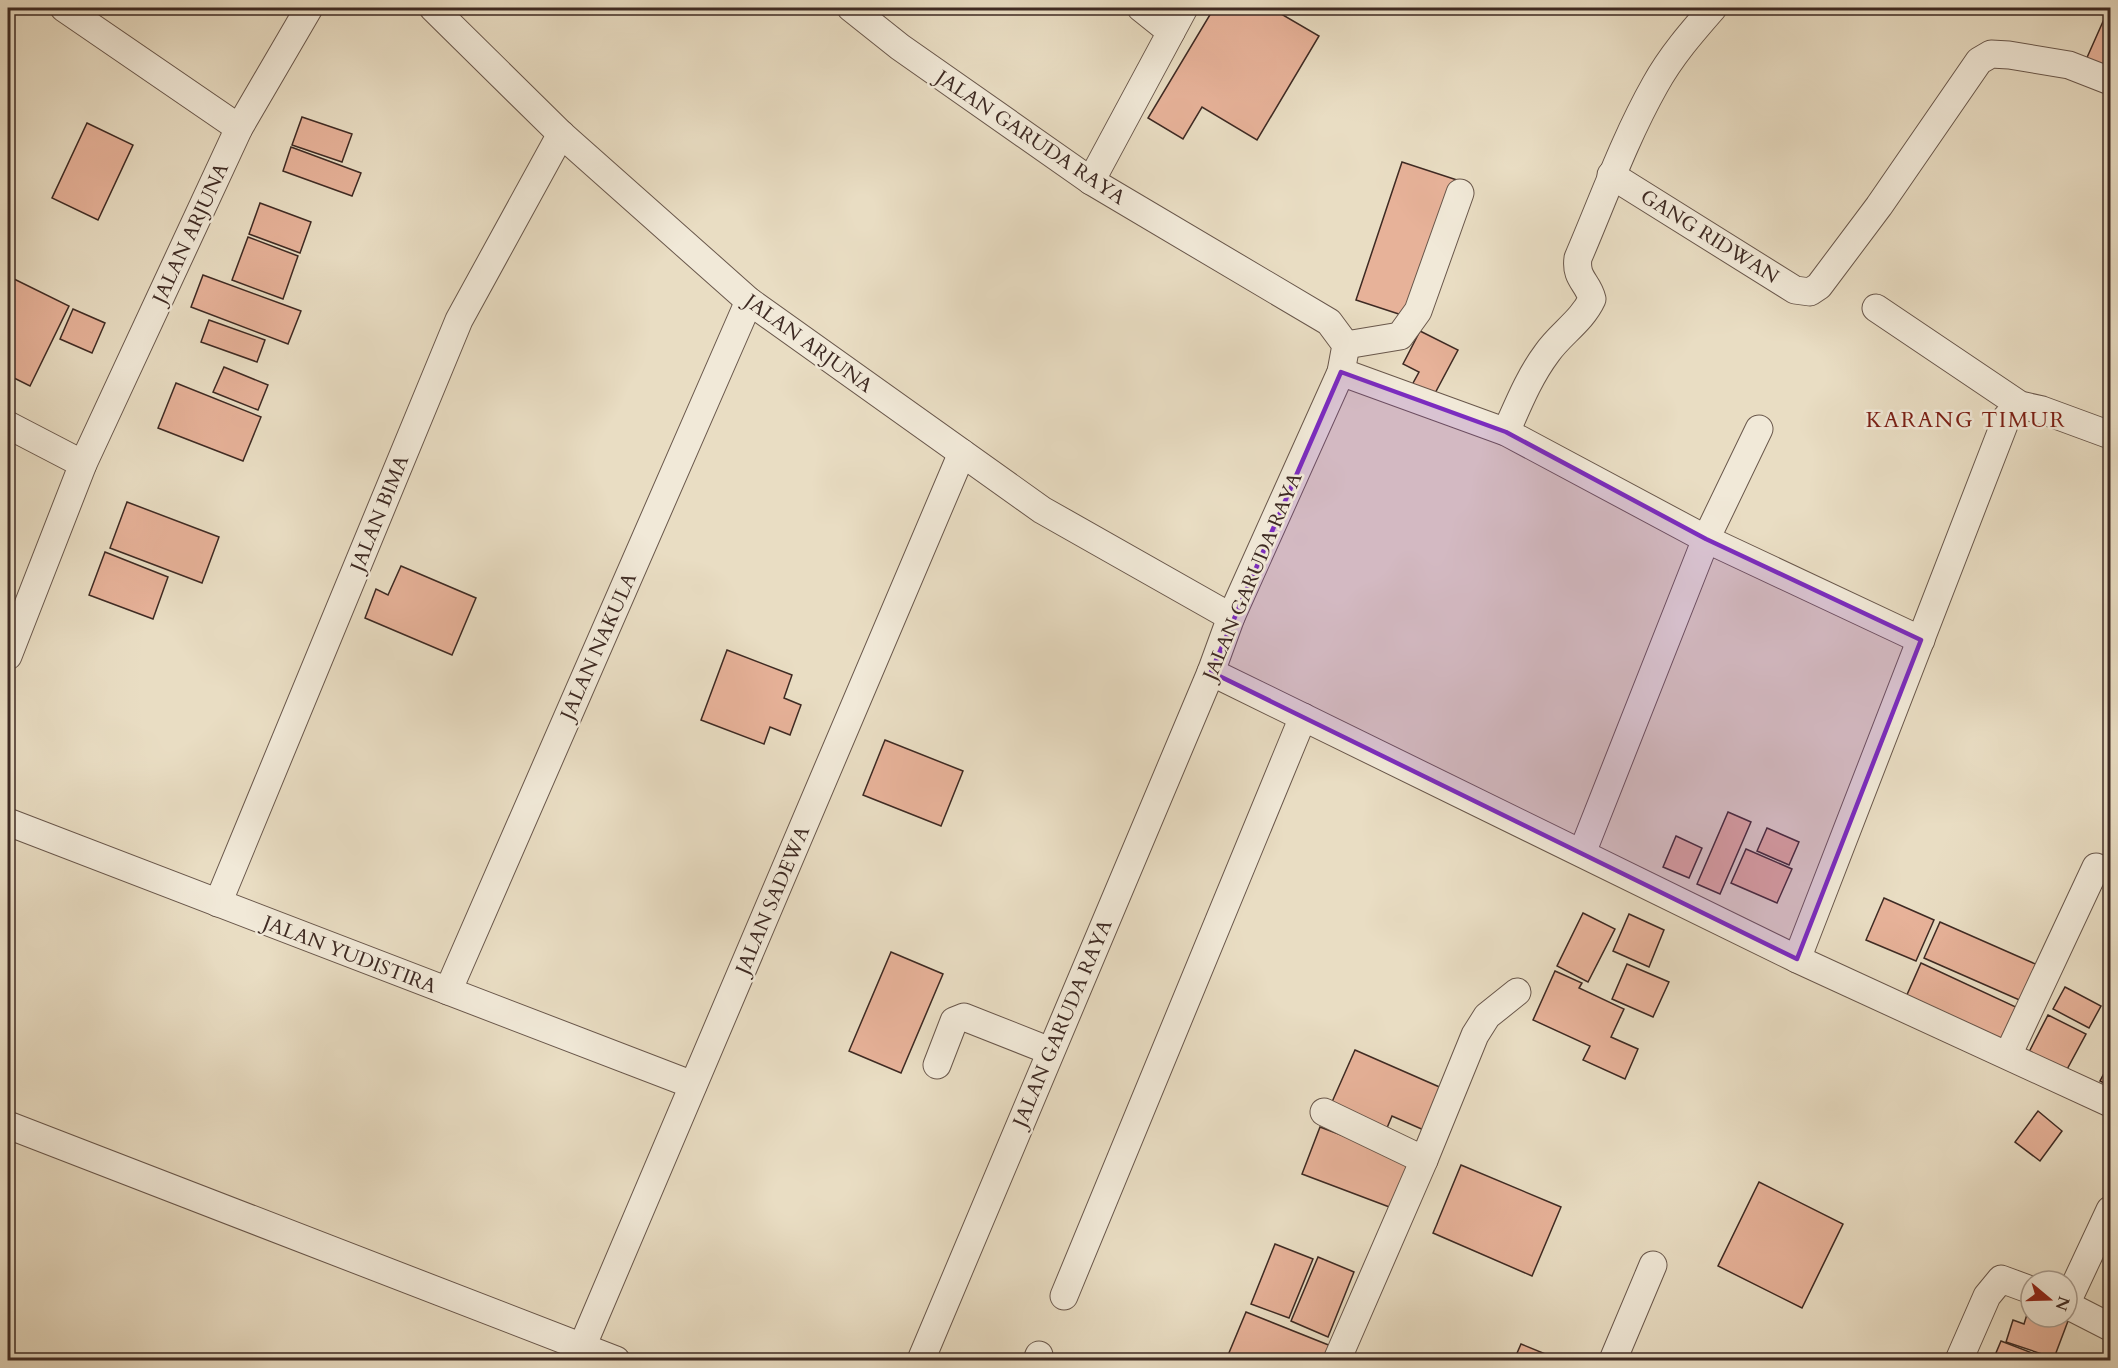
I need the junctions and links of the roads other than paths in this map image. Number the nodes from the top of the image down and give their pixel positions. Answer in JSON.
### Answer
{"nodes":[{"id":1,"x":64,"y":8,"type":"edge"},
{"id":2,"x":309,"y":8,"type":"edge"},
{"id":3,"x":433,"y":8,"type":"edge"},
{"id":4,"x":851,"y":8,"type":"edge"},
{"id":5,"x":1141,"y":8,"type":"edge"},
{"id":6,"x":1184,"y":8,"type":"edge"},
{"id":7,"x":1713,"y":8,"type":"edge"},
{"id":8,"x":1171,"y":32,"type":"junction"},
{"id":9,"x":2110,"y":81,"type":"edge"},
{"id":10,"x":239,"y":128,"type":"junction"},
{"id":11,"x":561,"y":134,"type":"junction"},
{"id":12,"x":1611,"y":175,"type":"junction"},
{"id":13,"x":1090,"y":181,"type":"junction"},
{"id":14,"x":1460,"y":192,"type":"dead end"},
{"id":15,"x":749,"y":301,"type":"junction"},
{"id":16,"x":1876,"y":308,"type":"dead end"},
{"id":17,"x":1346,"y":345,"type":"junction"},
{"id":18,"x":1341,"y":372,"type":"junction"},
{"id":19,"x":2020,"y":405,"type":"junction"},
{"id":20,"x":8,"y":425,"type":"edge"},
{"id":21,"x":1759,"y":429,"type":"dead end"},
{"id":22,"x":1506,"y":432,"type":"junction"},
{"id":23,"x":2110,"y":435,"type":"edge"},
{"id":24,"x":962,"y":453,"type":"junction"},
{"id":25,"x":83,"y":464,"type":"junction"},
{"id":26,"x":1706,"y":539,"type":"junction"},
{"id":27,"x":1231,"y":616,"type":"junction"},
{"id":28,"x":1921,"y":640,"type":"junction"},
{"id":29,"x":8,"y":656,"type":"edge"},
{"id":30,"x":1210,"y":672,"type":"junction"},
{"id":31,"x":1303,"y":717,"type":"junction"},
{"id":32,"x":8,"y":822,"type":"edge"},
{"id":33,"x":1582,"y":853,"type":"junction"},
{"id":34,"x":2096,"y":867,"type":"dead end"},
{"id":35,"x":218,"y":903,"type":"junction"},
{"id":36,"x":1797,"y":958,"type":"junction"},
{"id":37,"x":448,"y":992,"type":"junction"},
{"id":38,"x":1517,"y":992,"type":"dead end"},
{"id":39,"x":1050,"y":1051,"type":"junction"},
{"id":40,"x":2008,"y":1055,"type":"junction"},
{"id":41,"x":937,"y":1065,"type":"dead end"},
{"id":42,"x":693,"y":1086,"type":"junction"},
{"id":43,"x":2110,"y":1103,"type":"edge"},
{"id":44,"x":1324,"y":1112,"type":"dead end"},
{"id":45,"x":8,"y":1125,"type":"edge"},
{"id":46,"x":1424,"y":1160,"type":"junction"},
{"id":47,"x":2110,"y":1210,"type":"edge"},
{"id":48,"x":1653,"y":1265,"type":"dead end"},
{"id":49,"x":2079,"y":1277,"type":"edge"},
{"id":50,"x":2019,"y":1286,"type":"edge"},
{"id":51,"x":1064,"y":1296,"type":"dead end"},
{"id":52,"x":2079,"y":1310,"type":"edge"},
{"id":53,"x":2110,"y":1327,"type":"edge"},
{"id":54,"x":582,"y":1347,"type":"junction"},
{"id":55,"x":616,"y":1360,"type":"edge"},
{"id":56,"x":921,"y":1360,"type":"edge"},
{"id":57,"x":1337,"y":1360,"type":"edge"},
{"id":58,"x":1613,"y":1360,"type":"edge"},
{"id":59,"x":1959,"y":1360,"type":"edge"}],
"edges":[{"from":1,"to":10,"type":"street"},
{"from":2,"to":10,"type":"street","name":"JALAN ARJUNA"},
{"from":3,"to":11,"type":"street","name":"JALAN ARJUNA"},
{"from":4,"to":13,"type":"street","name":"JALAN GARUDA RAYA"},
{"from":5,"to":8,"type":"street"},
{"from":6,"to":8,"type":"street"},
{"from":7,"to":12,"type":"street"},
{"from":8,"to":13,"type":"street"},
{"from":9,"to":12,"type":"street","name":"GANG RIDWAN"},
{"from":10,"to":25,"type":"street","name":"JALAN ARJUNA"},
{"from":11,"to":15,"type":"street","name":"JALAN ARJUNA"},
{"from":11,"to":35,"type":"street","name":"JALAN BIMA"},
{"from":12,"to":22,"type":"street"},
{"from":13,"to":17,"type":"street","name":"JALAN GARUDA RAYA"},
{"from":14,"to":17,"type":"street"},
{"from":15,"to":24,"type":"street","name":"JALAN ARJUNA"},
{"from":15,"to":37,"type":"street","name":"JALAN NAKULA"},
{"from":16,"to":19,"type":"street"},
{"from":17,"to":18,"type":"street","name":"JALAN GARUDA RAYA"},
{"from":18,"to":22,"type":"street"},
{"from":18,"to":27,"type":"street","name":"JALAN GARUDA RAYA"},
{"from":19,"to":23,"type":"street"},
{"from":19,"to":28,"type":"street"},
{"from":20,"to":25,"type":"street"},
{"from":21,"to":26,"type":"street"},
{"from":22,"to":26,"type":"street"},
{"from":24,"to":27,"type":"street","name":"JALAN ARJUNA"},
{"from":24,"to":42,"type":"street","name":"JALAN SADEWA"},
{"from":25,"to":29,"type":"street","name":"JALAN ARJUNA"},
{"from":26,"to":28,"type":"street"},
{"from":26,"to":33,"type":"street"},
{"from":27,"to":30,"type":"street","name":"JALAN GARUDA RAYA"},
{"from":28,"to":36,"type":"street"},
{"from":30,"to":31,"type":"street"},
{"from":30,"to":39,"type":"street","name":"JALAN GARUDA RAYA"},
{"from":31,"to":33,"type":"street"},
{"from":31,"to":51,"type":"street"},
{"from":32,"to":35,"type":"street","name":"JALAN YUDISTIRA"},
{"from":33,"to":36,"type":"street"},
{"from":34,"to":40,"type":"street"},
{"from":35,"to":37,"type":"street","name":"JALAN YUDISTIRA"},
{"from":36,"to":40,"type":"street"},
{"from":37,"to":42,"type":"street","name":"JALAN YUDISTIRA"},
{"from":38,"to":46,"type":"street"},
{"from":39,"to":41,"type":"street"},
{"from":39,"to":56,"type":"street","name":"JALAN GARUDA RAYA"},
{"from":40,"to":43,"type":"street"},
{"from":42,"to":54,"type":"street","name":"JALAN SADEWA"},
{"from":44,"to":46,"type":"street"},
{"from":45,"to":54,"type":"street"},
{"from":46,"to":57,"type":"street"},
{"from":47,"to":49,"type":"street"},
{"from":48,"to":58,"type":"street"},
{"from":50,"to":59,"type":"street"},
{"from":52,"to":53,"type":"street"},
{"from":54,"to":55,"type":"street"}]}
